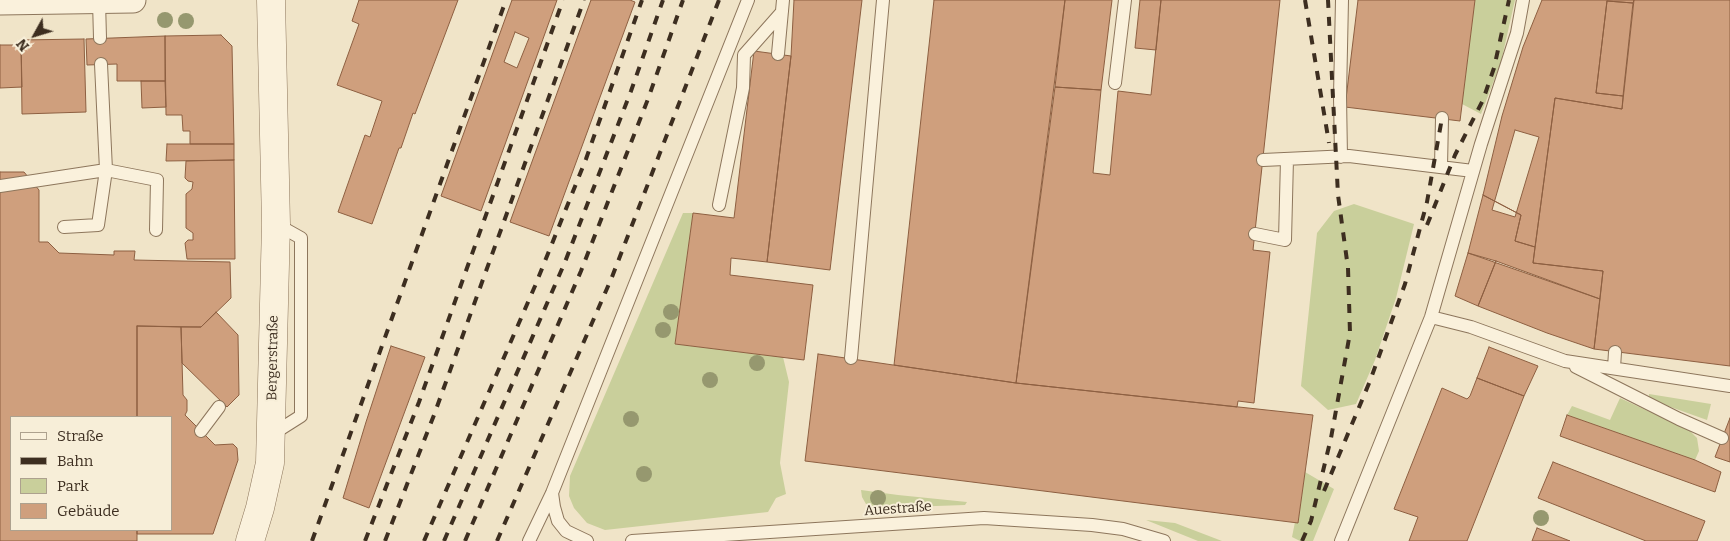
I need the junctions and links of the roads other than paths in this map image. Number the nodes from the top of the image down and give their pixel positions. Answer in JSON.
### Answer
{"nodes":[{"id":1,"x":133,"y":0,"type":"edge"},
{"id":2,"x":271,"y":0,"type":"edge"},
{"id":3,"x":748,"y":0,"type":"edge"},
{"id":4,"x":883,"y":0,"type":"edge"},
{"id":5,"x":1125,"y":0,"type":"edge"},
{"id":6,"x":1342,"y":0,"type":"edge"},
{"id":7,"x":1523,"y":0,"type":"edge"},
{"id":8,"x":99,"y":1,"type":"edge"},
{"id":9,"x":0,"y":2,"type":"edge"},
{"id":10,"x":783,"y":6,"type":"edge"},
{"id":11,"x":100,"y":38,"type":"dead end"},
{"id":12,"x":778,"y":54,"type":"dead end"},
{"id":13,"x":744,"y":55,"type":"junction"},
{"id":14,"x":723,"y":62,"type":"junction"},
{"id":15,"x":101,"y":64,"type":"dead end"},
{"id":16,"x":1115,"y":83,"type":"dead end"},
{"id":17,"x":1442,"y":118,"type":"dead end"},
{"id":18,"x":1341,"y":157,"type":"junction"},
{"id":19,"x":1287,"y":159,"type":"junction"},
{"id":20,"x":1263,"y":160,"type":"dead end"},
{"id":21,"x":1440,"y":167,"type":"junction"},
{"id":22,"x":106,"y":170,"type":"junction"},
{"id":23,"x":1473,"y":171,"type":"junction"},
{"id":24,"x":0,"y":186,"type":"edge"},
{"id":25,"x":719,"y":205,"type":"dead end"},
{"id":26,"x":64,"y":227,"type":"dead end"},
{"id":27,"x":156,"y":230,"type":"dead end"},
{"id":28,"x":1255,"y":234,"type":"dead end"},
{"id":29,"x":1431,"y":317,"type":"junction"},
{"id":30,"x":1615,"y":352,"type":"dead end"},
{"id":31,"x":851,"y":358,"type":"dead end"},
{"id":32,"x":1565,"y":361,"type":"junction"},
{"id":33,"x":1614,"y":368,"type":"junction"},
{"id":34,"x":1730,"y":386,"type":"edge"},
{"id":35,"x":219,"y":408,"type":"dead end"},
{"id":36,"x":201,"y":430,"type":"dead end"},
{"id":37,"x":1722,"y":438,"type":"dead end"},
{"id":38,"x":552,"y":493,"type":"junction"},
{"id":39,"x":250,"y":541,"type":"edge"},
{"id":40,"x":529,"y":541,"type":"edge"},
{"id":41,"x":587,"y":541,"type":"edge"},
{"id":42,"x":632,"y":541,"type":"edge"},
{"id":43,"x":1164,"y":541,"type":"edge"},
{"id":44,"x":1340,"y":541,"type":"edge"}],
"edges":[{"from":1,"to":8,"type":"street"},
{"from":2,"to":39,"type":"street","name":"Bergerstraße"},
{"from":3,"to":14,"type":"lane"},
{"from":4,"to":31,"type":"lane"},
{"from":5,"to":16,"type":"lane"},
{"from":6,"to":18,"type":"lane"},
{"from":7,"to":23,"type":"lane"},
{"from":8,"to":9,"type":"street"},
{"from":8,"to":11,"type":"lane"},
{"from":10,"to":12,"type":"lane"},
{"from":10,"to":13,"type":"lane"},
{"from":13,"to":14,"type":"lane"},
{"from":13,"to":25,"type":"lane"},
{"from":14,"to":38,"type":"lane"},
{"from":15,"to":22,"type":"lane"},
{"from":17,"to":21,"type":"lane"},
{"from":18,"to":19,"type":"lane"},
{"from":18,"to":21,"type":"lane"},
{"from":19,"to":20,"type":"lane"},
{"from":19,"to":28,"type":"lane"},
{"from":21,"to":23,"type":"lane"},
{"from":22,"to":24,"type":"lane"},
{"from":22,"to":26,"type":"lane"},
{"from":22,"to":27,"type":"lane"},
{"from":23,"to":29,"type":"lane"},
{"from":29,"to":32,"type":"lane"},
{"from":29,"to":44,"type":"lane"},
{"from":30,"to":33,"type":"lane"},
{"from":32,"to":33,"type":"lane"},
{"from":32,"to":37,"type":"lane"},
{"from":33,"to":34,"type":"lane"},
{"from":35,"to":36,"type":"lane"},
{"from":38,"to":40,"type":"lane"},
{"from":38,"to":41,"type":"lane"},
{"from":42,"to":43,"type":"lane","name":"Auestraße"}]}
